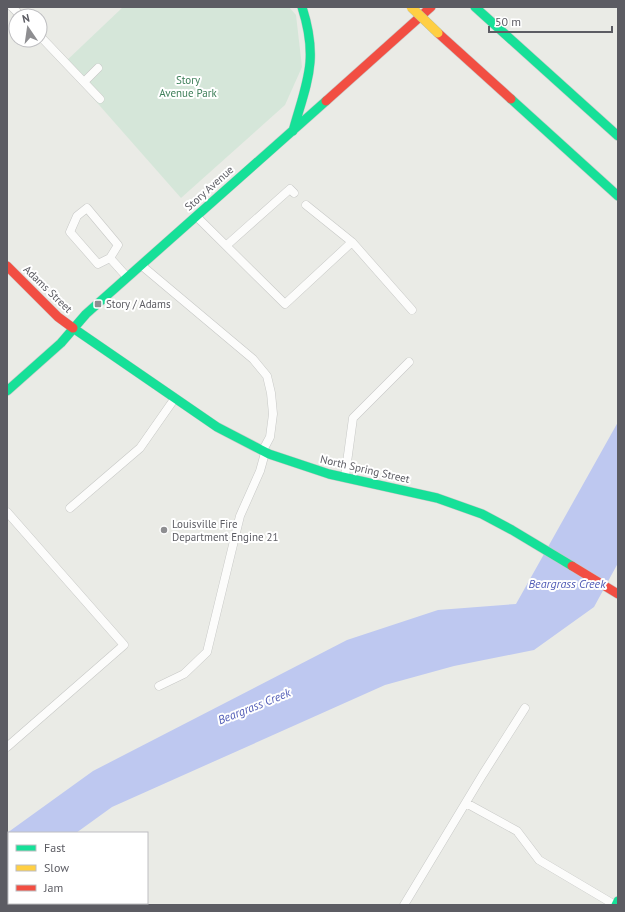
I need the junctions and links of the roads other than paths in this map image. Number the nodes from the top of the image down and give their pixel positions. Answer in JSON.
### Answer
{"nodes":[{"id":1,"x":302,"y":7,"type":"edge"},
{"id":2,"x":411,"y":7,"type":"edge"},
{"id":3,"x":431,"y":7,"type":"edge"},
{"id":4,"x":477,"y":9,"type":"edge"},
{"id":5,"x":48,"y":44,"type":"edge"},
{"id":6,"x":98,"y":68,"type":"dead end"},
{"id":7,"x":84,"y":82,"type":"junction"},
{"id":8,"x":100,"y":99,"type":"dead end"},
{"id":9,"x":293,"y":131,"type":"junction"},
{"id":10,"x":618,"y":136,"type":"edge"},
{"id":11,"x":294,"y":194,"type":"dead end"},
{"id":12,"x":618,"y":196,"type":"edge"},
{"id":13,"x":306,"y":205,"type":"dead end"},
{"id":14,"x":197,"y":216,"type":"junction"},
{"id":15,"x":352,"y":242,"type":"junction"},
{"id":16,"x":227,"y":246,"type":"junction"},
{"id":17,"x":110,"y":258,"type":"junction"},
{"id":18,"x":141,"y":265,"type":"junction"},
{"id":19,"x":7,"y":266,"type":"edge"},
{"id":20,"x":128,"y":277,"type":"junction"},
{"id":21,"x":412,"y":310,"type":"dead end"},
{"id":22,"x":73,"y":328,"type":"junction"},
{"id":23,"x":409,"y":362,"type":"dead end"},
{"id":24,"x":7,"y":391,"type":"edge"},
{"id":25,"x":175,"y":398,"type":"junction"},
{"id":26,"x":264,"y":451,"type":"junction"},
{"id":27,"x":345,"y":478,"type":"junction"},
{"id":28,"x":70,"y":508,"type":"dead end"},
{"id":29,"x":7,"y":512,"type":"edge"},
{"id":30,"x":618,"y":594,"type":"edge"},
{"id":31,"x":159,"y":686,"type":"dead end"},
{"id":32,"x":525,"y":708,"type":"dead end"},
{"id":33,"x":7,"y":747,"type":"edge"},
{"id":34,"x":466,"y":802,"type":"junction"},
{"id":35,"x":618,"y":901,"type":"edge"},
{"id":36,"x":404,"y":905,"type":"edge"},
{"id":37,"x":615,"y":905,"type":"edge"}],
"edges":[{"from":1,"to":9,"type":"main road"},
{"from":2,"to":12,"type":"main road","bridge":true},
{"from":3,"to":9,"type":"main road","name":"Story Avenue"},
{"from":4,"to":10,"type":"main road"},
{"from":5,"to":7,"type":"lane"},
{"from":6,"to":7,"type":"lane"},
{"from":7,"to":8,"type":"lane"},
{"from":9,"to":14,"type":"main road","name":"Story Avenue"},
{"from":11,"to":16,"type":"lane"},
{"from":13,"to":15,"type":"lane"},
{"from":14,"to":16,"type":"lane"},
{"from":14,"to":18,"type":"main road","name":"Story Avenue"},
{"from":15,"to":16,"type":"lane"},
{"from":15,"to":21,"type":"lane"},
{"from":17,"to":17,"type":"lane"},
{"from":17,"to":20,"type":"lane"},
{"from":18,"to":20,"type":"main road","name":"Story Avenue"},
{"from":18,"to":26,"type":"lane"},
{"from":19,"to":22,"type":"main road","name":"Adams Street"},
{"from":20,"to":22,"type":"main road","name":"Story Avenue"},
{"from":22,"to":24,"type":"main road","name":"Story Avenue"},
{"from":22,"to":25,"type":"main road","name":"North Spring Street"},
{"from":23,"to":27,"type":"lane"},
{"from":25,"to":26,"type":"main road","name":"North Spring Street"},
{"from":25,"to":28,"type":"lane"},
{"from":26,"to":27,"type":"main road","name":"North Spring Street"},
{"from":26,"to":31,"type":"lane"},
{"from":27,"to":30,"type":"main road","name":"North Spring Street"},
{"from":29,"to":33,"type":"lane"},
{"from":32,"to":34,"type":"lane"},
{"from":34,"to":36,"type":"lane"},
{"from":34,"to":37,"type":"lane"},
{"from":35,"to":37,"type":"main road"}]}
